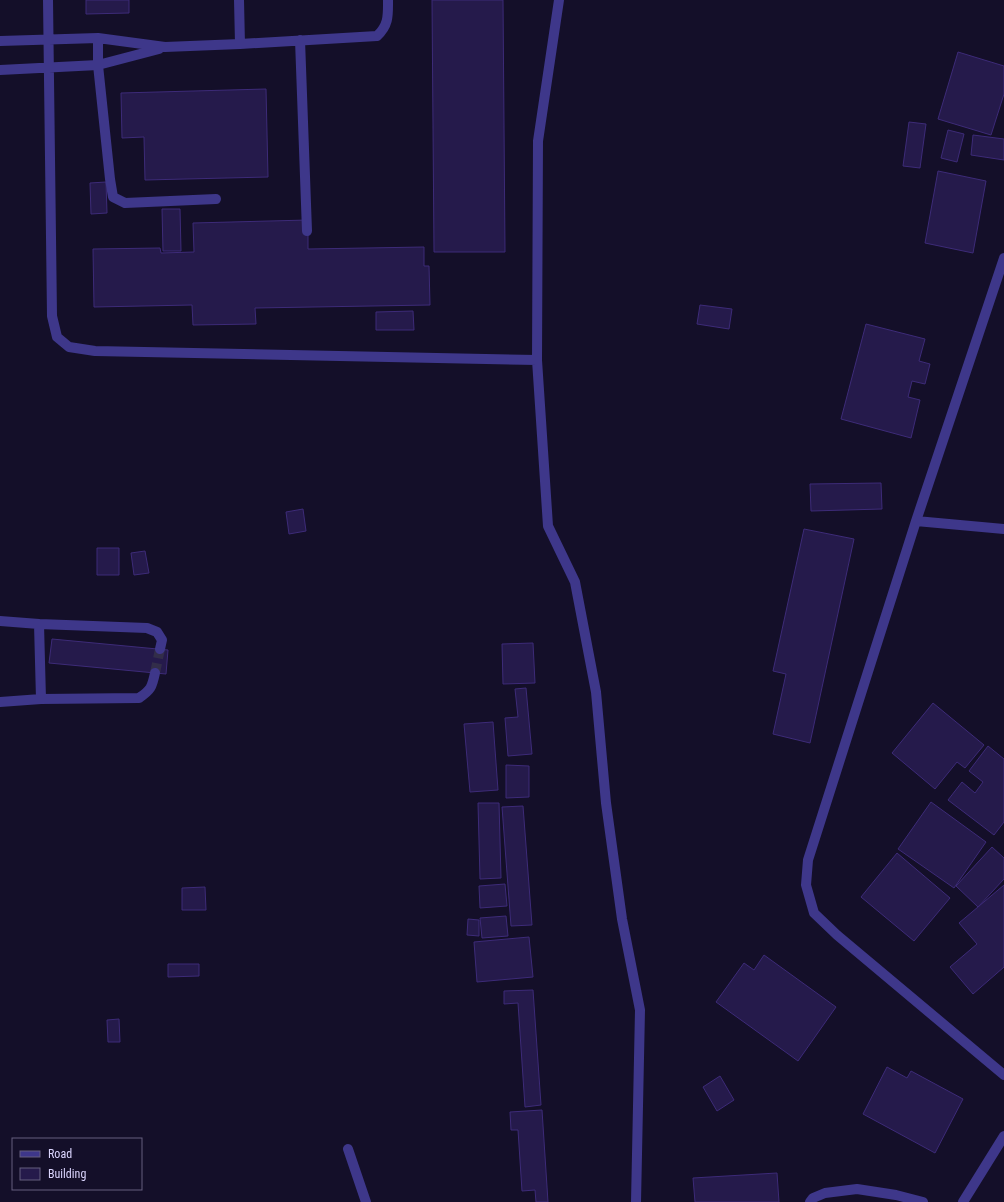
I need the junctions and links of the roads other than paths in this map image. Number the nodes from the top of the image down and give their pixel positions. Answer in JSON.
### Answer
{"nodes":[{"id":1,"x":48,"y":0,"type":"edge"},
{"id":2,"x":239,"y":0,"type":"edge"},
{"id":3,"x":388,"y":0,"type":"edge"},
{"id":4,"x":558,"y":0,"type":"edge"},
{"id":5,"x":98,"y":38,"type":"junction"},
{"id":6,"x":48,"y":40,"type":"junction"},
{"id":7,"x":300,"y":40,"type":"junction"},
{"id":8,"x":0,"y":41,"type":"edge"},
{"id":9,"x":240,"y":44,"type":"junction"},
{"id":10,"x":165,"y":47,"type":"junction"},
{"id":11,"x":98,"y":65,"type":"junction"},
{"id":12,"x":48,"y":67,"type":"junction"},
{"id":13,"x":0,"y":70,"type":"edge"},
{"id":14,"x":216,"y":200,"type":"dead end"},
{"id":15,"x":307,"y":231,"type":"dead end"},
{"id":16,"x":1004,"y":258,"type":"edge"},
{"id":17,"x":537,"y":360,"type":"junction"},
{"id":18,"x":916,"y":521,"type":"junction"},
{"id":19,"x":1004,"y":529,"type":"edge"},
{"id":20,"x":0,"y":621,"type":"edge"},
{"id":21,"x":40,"y":624,"type":"junction"},
{"id":22,"x":160,"y":649,"type":"tunnel mouth"},
{"id":23,"x":155,"y":673,"type":"tunnel mouth"},
{"id":24,"x":40,"y":699,"type":"junction"},
{"id":25,"x":0,"y":702,"type":"edge"},
{"id":26,"x":1004,"y":1075,"type":"edge"},
{"id":27,"x":1004,"y":1136,"type":"edge"},
{"id":28,"x":348,"y":1149,"type":"dead end"},
{"id":29,"x":366,"y":1202,"type":"edge"},
{"id":30,"x":636,"y":1202,"type":"edge"},
{"id":31,"x":810,"y":1202,"type":"edge"},
{"id":32,"x":923,"y":1202,"type":"edge"},
{"id":33,"x":963,"y":1202,"type":"edge"}],
"edges":[{"from":1,"to":6,"type":"street"},
{"from":2,"to":9,"type":"street"},
{"from":3,"to":7,"type":"street"},
{"from":4,"to":17,"type":"street"},
{"from":5,"to":6,"type":"street"},
{"from":5,"to":10,"type":"street"},
{"from":5,"to":11,"type":"street"},
{"from":6,"to":8,"type":"street"},
{"from":6,"to":12,"type":"street"},
{"from":7,"to":9,"type":"street"},
{"from":7,"to":15,"type":"street"},
{"from":9,"to":10,"type":"street"},
{"from":10,"to":11,"type":"street"},
{"from":11,"to":12,"type":"street"},
{"from":11,"to":14,"type":"street"},
{"from":12,"to":13,"type":"street"},
{"from":12,"to":17,"type":"street"},
{"from":16,"to":18,"type":"street"},
{"from":17,"to":30,"type":"street"},
{"from":18,"to":19,"type":"street"},
{"from":18,"to":26,"type":"street"},
{"from":20,"to":21,"type":"street"},
{"from":21,"to":22,"type":"street"},
{"from":21,"to":24,"type":"street"},
{"from":23,"to":24,"type":"street"},
{"from":24,"to":25,"type":"street"},
{"from":27,"to":33,"type":"street"},
{"from":28,"to":29,"type":"street"},
{"from":31,"to":32,"type":"street"}]}
